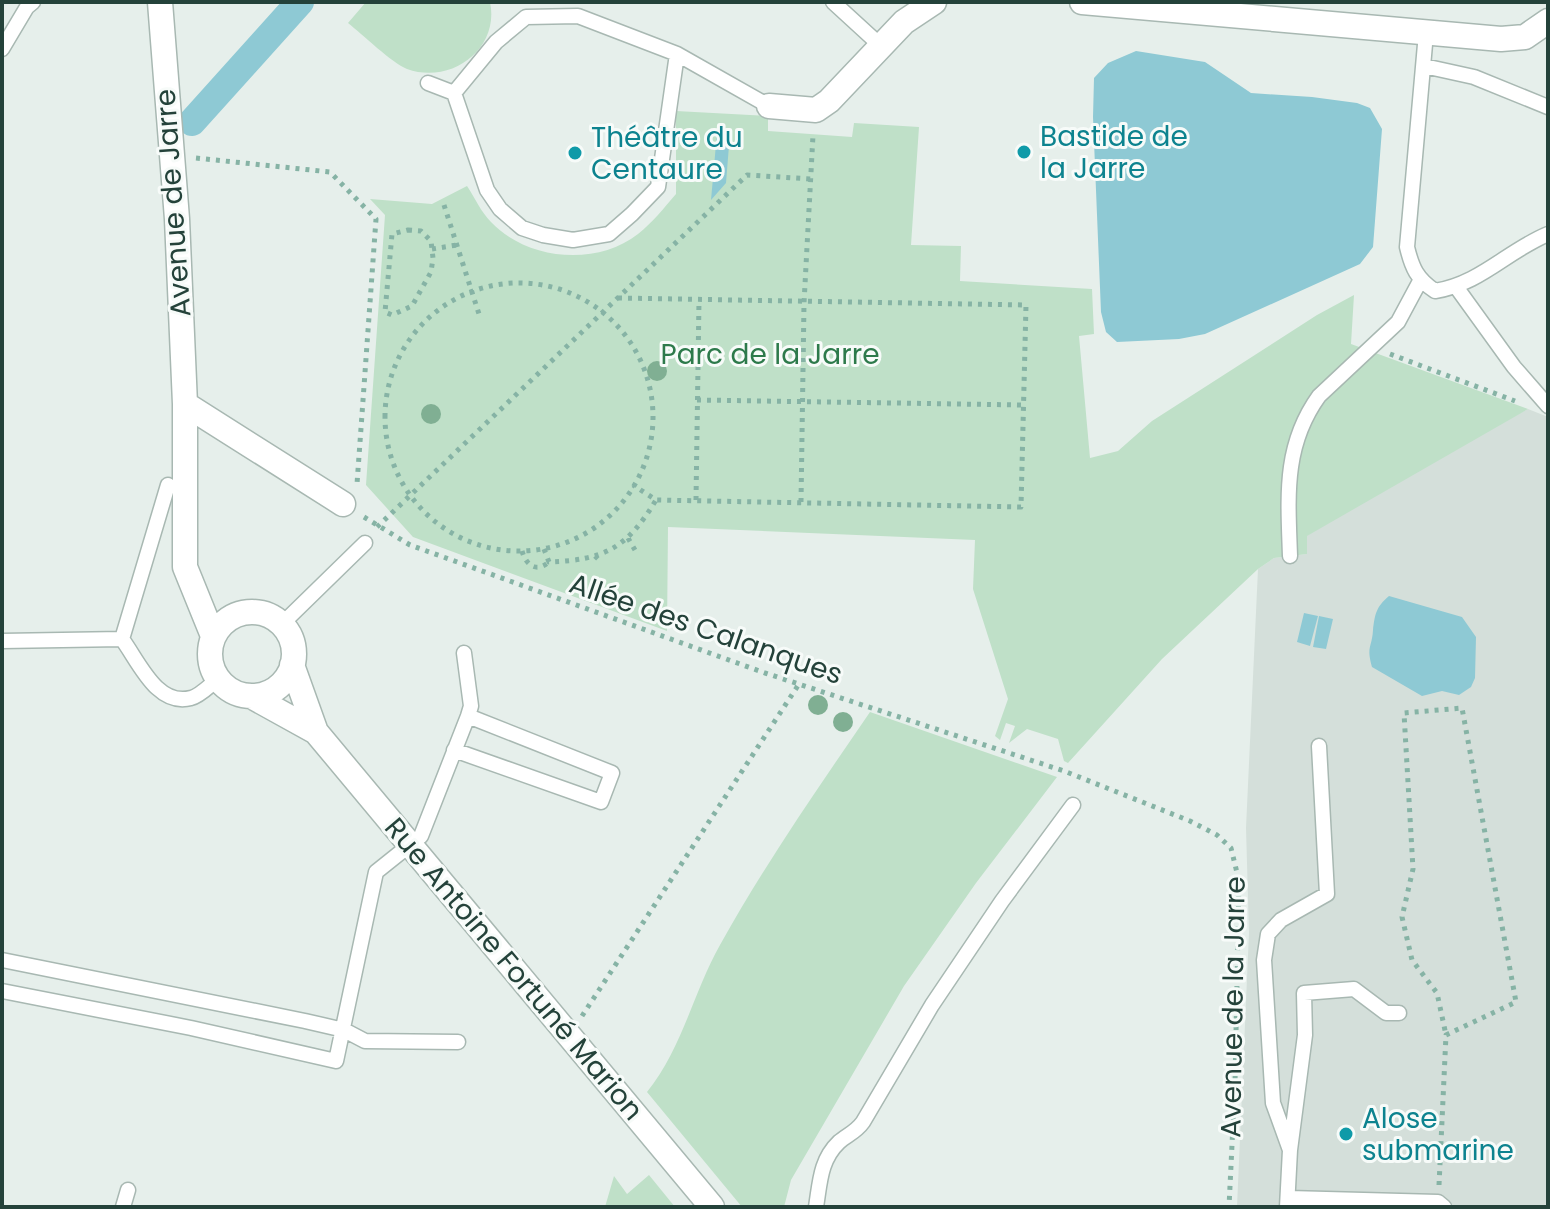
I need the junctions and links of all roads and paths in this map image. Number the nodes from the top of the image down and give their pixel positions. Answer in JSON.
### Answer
{"nodes":[{"id":1,"x":33,"y":2,"type":"edge"},
{"id":2,"x":160,"y":2,"type":"edge"},
{"id":3,"x":833,"y":2,"type":"edge"},
{"id":4,"x":934,"y":2,"type":"edge"},
{"id":5,"x":1082,"y":2,"type":"edge"},
{"id":6,"x":1173,"y":6,"type":"edge"},
{"id":7,"x":908,"y":12,"type":"edge"},
{"id":8,"x":1548,"y":21,"type":"edge"},
{"id":9,"x":1426,"y":33,"type":"junction"},
{"id":10,"x":881,"y":46,"type":"junction"},
{"id":11,"x":2,"y":49,"type":"edge"},
{"id":12,"x":677,"y":54,"type":"junction"},
{"id":13,"x":1424,"y":66,"type":"junction"},
{"id":14,"x":428,"y":83,"type":"dead end"},
{"id":15,"x":454,"y":93,"type":"junction"},
{"id":16,"x":769,"y":106,"type":"joint"},
{"id":17,"x":1548,"y":107,"type":"edge"},
{"id":18,"x":816,"y":110,"type":"junction"},
{"id":19,"x":171,"y":156,"type":"junction"},
{"id":20,"x":811,"y":179,"type":"junction"},
{"id":21,"x":444,"y":205,"type":"dead end"},
{"id":22,"x":1548,"y":234,"type":"edge"},
{"id":23,"x":457,"y":245,"type":"junction"},
{"id":24,"x":432,"y":249,"type":"junction"},
{"id":25,"x":1420,"y":281,"type":"junction"},
{"id":26,"x":1457,"y":288,"type":"junction"},
{"id":27,"x":472,"y":292,"type":"junction"},
{"id":28,"x":618,"y":298,"type":"junction"},
{"id":29,"x":699,"y":300,"type":"junction"},
{"id":30,"x":804,"y":303,"type":"junction"},
{"id":31,"x":603,"y":312,"type":"junction"},
{"id":32,"x":479,"y":314,"type":"dead end"},
{"id":33,"x":697,"y":400,"type":"junction"},
{"id":34,"x":802,"y":402,"type":"junction"},
{"id":35,"x":185,"y":404,"type":"junction"},
{"id":36,"x":1024,"y":405,"type":"junction"},
{"id":37,"x":1548,"y":406,"type":"edge"},
{"id":38,"x":168,"y":485,"type":"dead end"},
{"id":39,"x":633,"y":485,"type":"junction"},
{"id":40,"x":410,"y":493,"type":"junction"},
{"id":41,"x":656,"y":500,"type":"junction"},
{"id":42,"x":696,"y":500,"type":"junction"},
{"id":43,"x":801,"y":502,"type":"junction"},
{"id":44,"x":349,"y":507,"type":"junction"},
{"id":45,"x":378,"y":525,"type":"junction"},
{"id":46,"x":628,"y":538,"type":"junction"},
{"id":47,"x":365,"y":543,"type":"joint"},
{"id":48,"x":544,"y":549,"type":"junction"},
{"id":49,"x":635,"y":550,"type":"dead end"},
{"id":50,"x":522,"y":551,"type":"junction"},
{"id":51,"x":595,"y":556,"type":"junction"},
{"id":52,"x":1290,"y":556,"type":"dead end"},
{"id":53,"x":549,"y":562,"type":"junction"},
{"id":54,"x":602,"y":563,"type":"dead end"},
{"id":55,"x":199,"y":601,"type":"junction"},
{"id":56,"x":232,"y":617,"type":"junction"},
{"id":57,"x":282,"y":624,"type":"junction"},
{"id":58,"x":213,"y":636,"type":"junction"},
{"id":59,"x":122,"y":639,"type":"junction"},
{"id":60,"x":2,"y":641,"type":"edge"},
{"id":61,"x":464,"y":653,"type":"dead end"},
{"id":62,"x":292,"y":665,"type":"junction"},
{"id":63,"x":218,"y":679,"type":"junction"},
{"id":64,"x":799,"y":684,"type":"junction"},
{"id":65,"x":251,"y":696,"type":"junction"},
{"id":66,"x":468,"y":716,"type":"junction"},
{"id":67,"x":316,"y":732,"type":"junction"},
{"id":68,"x":1319,"y":746,"type":"dead end"},
{"id":69,"x":454,"y":750,"type":"junction"},
{"id":70,"x":1064,"y":771,"type":"joint"},
{"id":71,"x":1073,"y":805,"type":"dead end"},
{"id":72,"x":411,"y":844,"type":"junction"},
{"id":73,"x":2,"y":960,"type":"edge"},
{"id":74,"x":65,"y":973,"type":"junction"},
{"id":75,"x":2,"y":991,"type":"edge"},
{"id":76,"x":196,"y":999,"type":"junction"},
{"id":77,"x":61,"y":1002,"type":"junction"},
{"id":78,"x":1399,"y":1013,"type":"dead end"},
{"id":79,"x":191,"y":1028,"type":"junction"},
{"id":80,"x":344,"y":1030,"type":"junction"},
{"id":81,"x":1446,"y":1035,"type":"junction"},
{"id":82,"x":569,"y":1037,"type":"junction"},
{"id":83,"x":458,"y":1042,"type":"dead end"},
{"id":84,"x":1290,"y":1150,"type":"junction"},
{"id":85,"x":128,"y":1190,"type":"dead end"},
{"id":86,"x":1288,"y":1202,"type":"edge"},
{"id":87,"x":1441,"y":1205,"type":"edge"},
{"id":88,"x":123,"y":1207,"type":"edge"},
{"id":89,"x":712,"y":1207,"type":"edge"},
{"id":90,"x":816,"y":1207,"type":"edge"},
{"id":91,"x":1229,"y":1207,"type":"edge"}],
"edges":[{"from":1,"to":11,"type":"lane"},
{"from":2,"to":19,"type":"street","name":"Avenue de Jarre"},
{"from":3,"to":10,"type":"lane"},
{"from":4,"to":7,"type":"street"},
{"from":5,"to":6,"type":"street"},
{"from":6,"to":9,"type":"street"},
{"from":7,"to":10,"type":"street"},
{"from":8,"to":9,"type":"street"},
{"from":9,"to":13,"type":"lane"},
{"from":10,"to":18,"type":"street"},
{"from":12,"to":15,"type":"lane"},
{"from":12,"to":15,"type":"lane"},
{"from":12,"to":16,"type":"lane"},
{"from":13,"to":17,"type":"lane"},
{"from":13,"to":25,"type":"lane"},
{"from":14,"to":15,"type":"lane"},
{"from":16,"to":18,"type":"street"},
{"from":18,"to":20,"type":"path"},
{"from":19,"to":35,"type":"street","name":"Avenue de Jarre"},
{"from":19,"to":44,"type":"path"},
{"from":20,"to":28,"type":"path"},
{"from":20,"to":30,"type":"path"},
{"from":21,"to":23,"type":"path"},
{"from":22,"to":26,"type":"lane"},
{"from":23,"to":24,"type":"path"},
{"from":23,"to":27,"type":"path"},
{"from":24,"to":24,"type":"path"},
{"from":25,"to":26,"type":"lane"},
{"from":25,"to":52,"type":"lane"},
{"from":26,"to":37,"type":"lane"},
{"from":27,"to":31,"type":"path"},
{"from":27,"to":32,"type":"path"},
{"from":27,"to":40,"type":"path"},
{"from":28,"to":29,"type":"path"},
{"from":28,"to":31,"type":"path"},
{"from":29,"to":30,"type":"path"},
{"from":29,"to":33,"type":"path"},
{"from":30,"to":34,"type":"path"},
{"from":30,"to":36,"type":"path"},
{"from":31,"to":39,"type":"path"},
{"from":31,"to":40,"type":"path"},
{"from":33,"to":34,"type":"path"},
{"from":33,"to":42,"type":"path"},
{"from":34,"to":36,"type":"path"},
{"from":34,"to":43,"type":"path"},
{"from":35,"to":44,"type":"street"},
{"from":35,"to":55,"type":"street"},
{"from":36,"to":43,"type":"path"},
{"from":38,"to":59,"type":"lane"},
{"from":39,"to":41,"type":"path"},
{"from":39,"to":48,"type":"path"},
{"from":40,"to":45,"type":"path"},
{"from":40,"to":50,"type":"path"},
{"from":41,"to":42,"type":"path"},
{"from":41,"to":46,"type":"path"},
{"from":42,"to":43,"type":"path"},
{"from":44,"to":45,"type":"path","name":"Allée des Calanques"},
{"from":45,"to":47,"type":"path"},
{"from":45,"to":64,"type":"path","name":"Allée des Calanques"},
{"from":46,"to":49,"type":"path"},
{"from":46,"to":51,"type":"path"},
{"from":47,"to":57,"type":"lane"},
{"from":48,"to":50,"type":"path"},
{"from":48,"to":53,"type":"path"},
{"from":50,"to":53,"type":"path"},
{"from":51,"to":53,"type":"path"},
{"from":51,"to":54,"type":"path"},
{"from":55,"to":56,"type":"street"},
{"from":55,"to":58,"type":"street"},
{"from":56,"to":57,"type":"street"},
{"from":56,"to":58,"type":"street"},
{"from":57,"to":62,"type":"street"},
{"from":58,"to":63,"type":"street"},
{"from":59,"to":60,"type":"lane"},
{"from":59,"to":63,"type":"lane"},
{"from":61,"to":66,"type":"lane"},
{"from":62,"to":65,"type":"street"},
{"from":62,"to":67,"type":"street","name":"Rue Antoine Fortuné Marion"},
{"from":63,"to":65,"type":"street"},
{"from":64,"to":70,"type":"path","name":"Allée des Calanques"},
{"from":64,"to":82,"type":"path"},
{"from":65,"to":67,"type":"street","name":"Rue Antoine Fortuné Marion"},
{"from":66,"to":69,"type":"lane"},
{"from":66,"to":69,"type":"lane"},
{"from":67,"to":72,"type":"street","name":"Rue Antoine Fortuné Marion"},
{"from":68,"to":84,"type":"lane"},
{"from":69,"to":72,"type":"lane"},
{"from":70,"to":91,"type":"path","name":"Avenue de la Jarre"},
{"from":71,"to":90,"type":"lane"},
{"from":72,"to":80,"type":"lane"},
{"from":72,"to":82,"type":"street","name":"Rue Antoine Fortuné Marion"},
{"from":73,"to":74,"type":"lane"},
{"from":74,"to":76,"type":"lane"},
{"from":74,"to":77,"type":"lane"},
{"from":75,"to":77,"type":"lane"},
{"from":76,"to":79,"type":"lane"},
{"from":76,"to":80,"type":"lane"},
{"from":77,"to":79,"type":"lane"},
{"from":78,"to":84,"type":"lane"},
{"from":79,"to":80,"type":"lane"},
{"from":80,"to":83,"type":"lane"},
{"from":81,"to":81,"type":"path"},
{"from":81,"to":87,"type":"path"},
{"from":82,"to":89,"type":"street","name":"Rue Antoine Fortuné Marion"},
{"from":84,"to":86,"type":"lane"},
{"from":85,"to":88,"type":"lane"},
{"from":86,"to":87,"type":"lane"}]}
